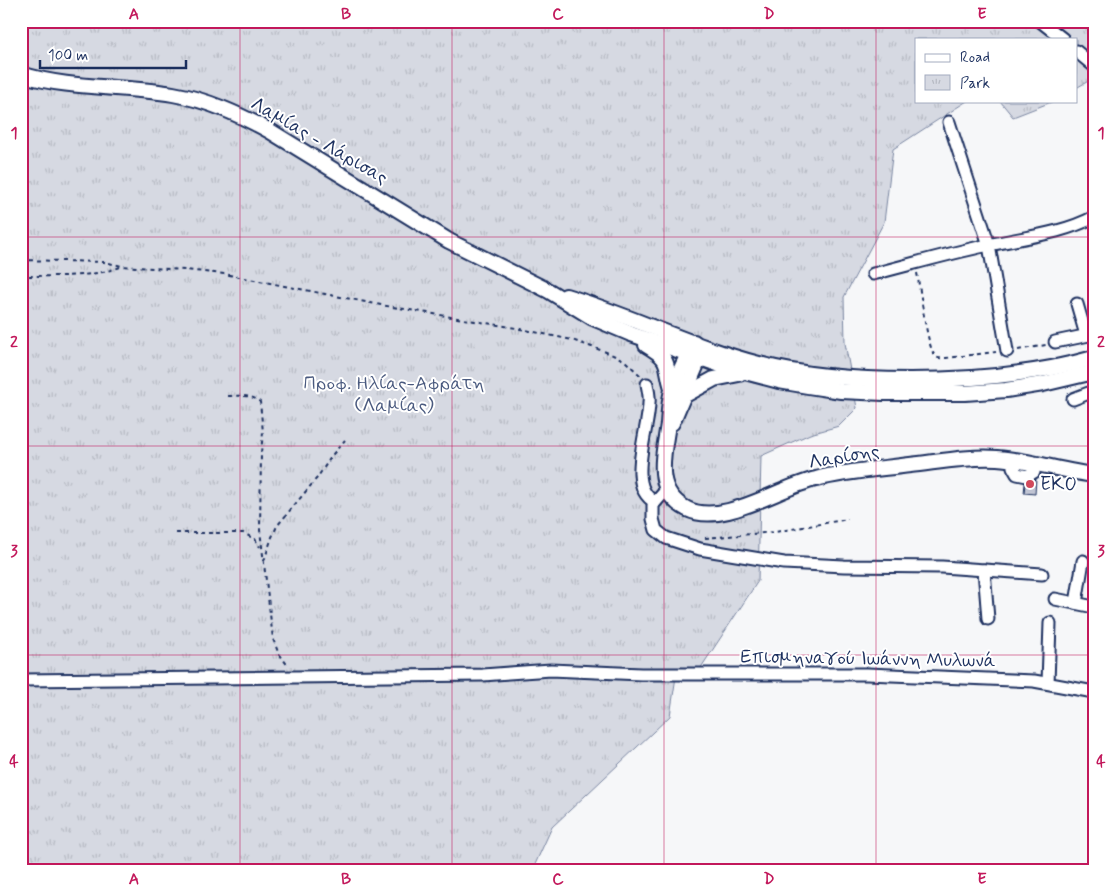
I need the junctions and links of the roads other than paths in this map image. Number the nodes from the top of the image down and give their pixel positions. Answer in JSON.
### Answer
{"nodes":[{"id":1,"x":1040,"y":21,"type":"edge"},
{"id":2,"x":1062,"y":38,"type":"edge"},
{"id":3,"x":1078,"y":53,"type":"edge"},
{"id":4,"x":1094,"y":66,"type":"edge"},
{"id":5,"x":21,"y":74,"type":"edge"},
{"id":6,"x":949,"y":122,"type":"dead end"},
{"id":7,"x":1094,"y":217,"type":"edge"},
{"id":8,"x":989,"y":245,"type":"junction"},
{"id":9,"x":873,"y":274,"type":"dead end"},
{"id":10,"x":549,"y":291,"type":"junction"},
{"id":11,"x":1078,"y":304,"type":"dead end"},
{"id":12,"x":631,"y":334,"type":"junction"},
{"id":13,"x":1090,"y":335,"type":"edge"},
{"id":14,"x":1055,"y":342,"type":"road end"},
{"id":15,"x":696,"y":350,"type":"junction"},
{"id":16,"x":1007,"y":351,"type":"road end"},
{"id":17,"x":1094,"y":358,"type":"edge"},
{"id":18,"x":1094,"y":372,"type":"edge"},
{"id":19,"x":755,"y":375,"type":"junction"},
{"id":20,"x":646,"y":384,"type":"road end"},
{"id":21,"x":1094,"y":391,"type":"edge"},
{"id":22,"x":678,"y":392,"type":"junction"},
{"id":23,"x":1073,"y":399,"type":"dead end"},
{"id":24,"x":1012,"y":467,"type":"dead end"},
{"id":25,"x":1034,"y":472,"type":"dead end"},
{"id":26,"x":1094,"y":475,"type":"edge"},
{"id":27,"x":667,"y":489,"type":"junction"},
{"id":28,"x":655,"y":502,"type":"junction"},
{"id":29,"x":1083,"y":561,"type":"dead end"},
{"id":30,"x":984,"y":570,"type":"junction"},
{"id":31,"x":1042,"y":574,"type":"dead end"},
{"id":32,"x":1055,"y":599,"type":"dead end"},
{"id":33,"x":1076,"y":603,"type":"junction"},
{"id":34,"x":1094,"y":607,"type":"edge"},
{"id":35,"x":988,"y":619,"type":"dead end"},
{"id":36,"x":1050,"y":623,"type":"dead end"},
{"id":37,"x":21,"y":680,"type":"edge"},
{"id":38,"x":1048,"y":683,"type":"junction"},
{"id":39,"x":1094,"y":692,"type":"edge"}],
"edges":[{"from":1,"to":2,"type":"street"},
{"from":3,"to":4,"type":"street"},
{"from":5,"to":10,"type":"main road","name":"Λαμίας - Λάρισας"},
{"from":6,"to":8,"type":"street"},
{"from":7,"to":8,"type":"street"},
{"from":8,"to":9,"type":"street"},
{"from":8,"to":16,"type":"street"},
{"from":10,"to":12,"type":"main road","name":"Λαμίας - Λάρισας"},
{"from":10,"to":15,"type":"main road","name":"Λαμίας - Λάρισας"},
{"from":11,"to":13,"type":"street"},
{"from":12,"to":15,"type":"main road"},
{"from":12,"to":22,"type":"main road"},
{"from":13,"to":14,"type":"street"},
{"from":15,"to":17,"type":"main road"},
{"from":15,"to":19,"type":"main road"},
{"from":15,"to":22,"type":"main road"},
{"from":18,"to":19,"type":"main road"},
{"from":19,"to":22,"type":"main road"},
{"from":20,"to":28,"type":"street"},
{"from":21,"to":23,"type":"street"},
{"from":22,"to":27,"type":"main road"},
{"from":24,"to":25,"type":"street"},
{"from":26,"to":27,"type":"main road","name":"Λαρίσης"},
{"from":27,"to":28,"type":"street"},
{"from":28,"to":30,"type":"street"},
{"from":29,"to":33,"type":"street"},
{"from":30,"to":31,"type":"street"},
{"from":30,"to":35,"type":"street"},
{"from":32,"to":33,"type":"street"},
{"from":33,"to":34,"type":"street"},
{"from":36,"to":38,"type":"street"},
{"from":37,"to":38,"type":"street","name":"Επισμηναγού Ιωάννη Μυλωνά"},
{"from":38,"to":39,"type":"street","name":"Επισμηναγού Ιωάννη Μυλωνά"}]}
